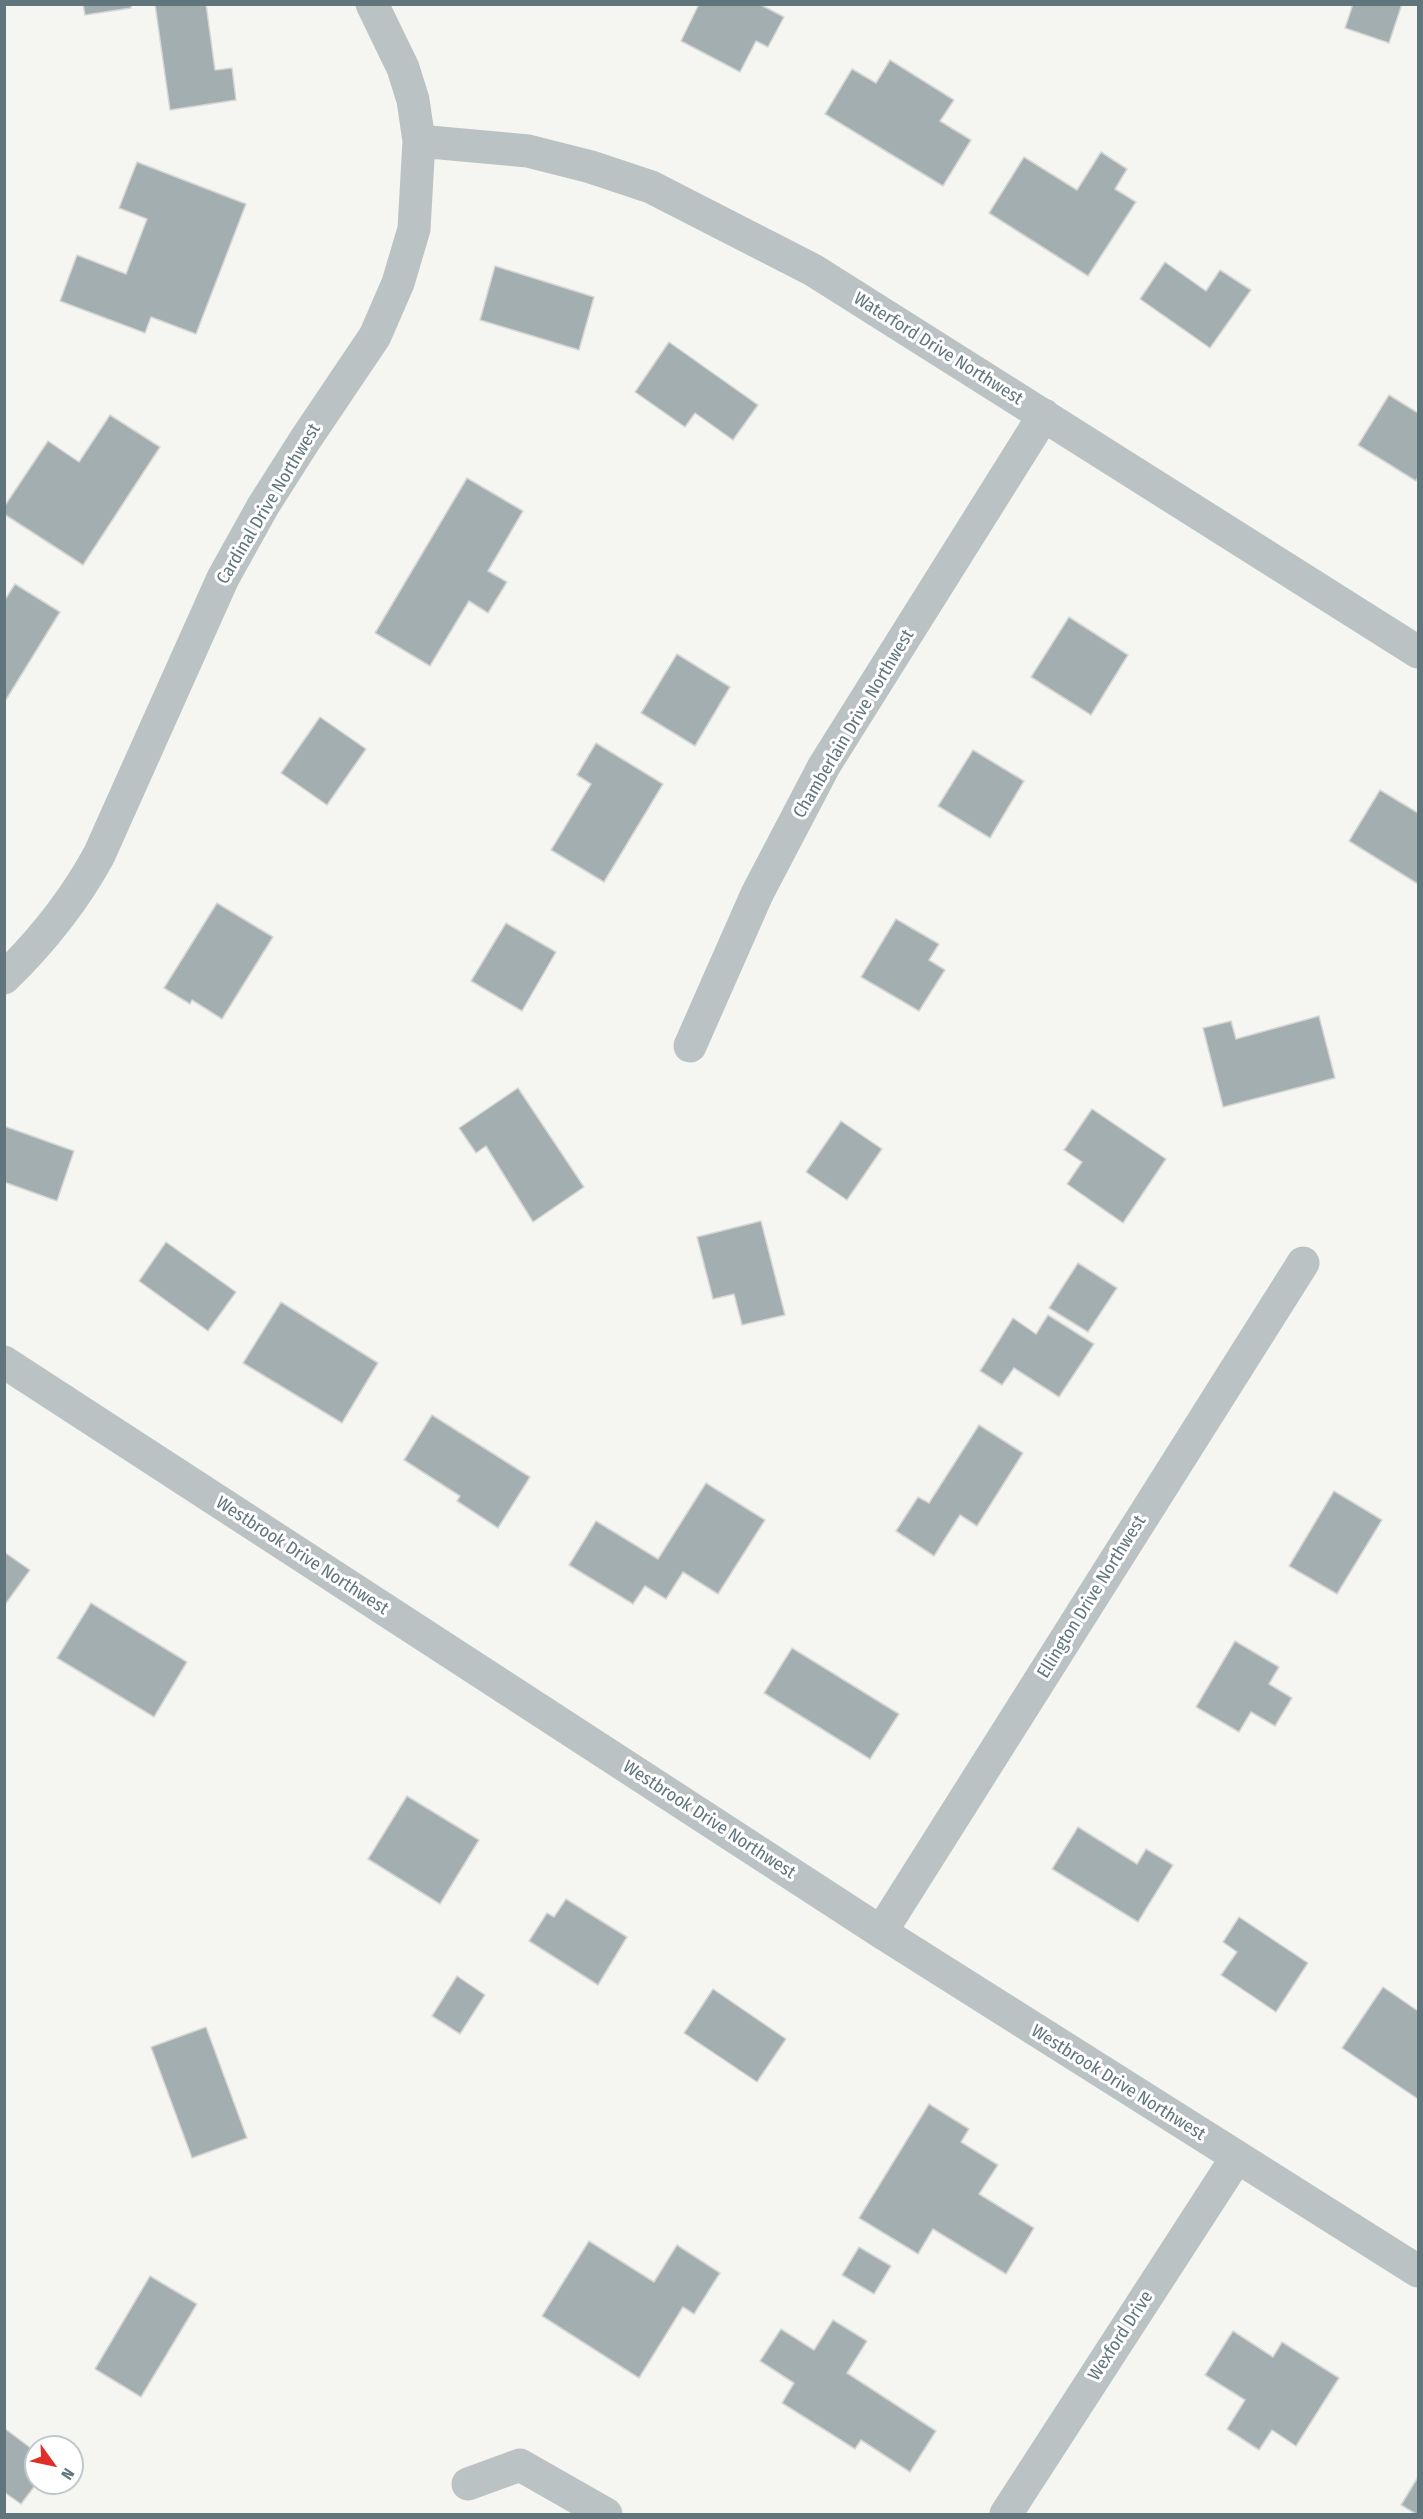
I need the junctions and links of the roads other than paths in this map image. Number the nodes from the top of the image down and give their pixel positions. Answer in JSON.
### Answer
{"nodes":[{"id":1,"x":372,"y":4,"type":"edge"},
{"id":2,"x":419,"y":141,"type":"junction"},
{"id":3,"x":1044,"y":415,"type":"junction"},
{"id":4,"x":1419,"y":652,"type":"edge"},
{"id":5,"x":4,"y":978,"type":"edge"},
{"id":6,"x":690,"y":1046,"type":"dead end"},
{"id":7,"x":1303,"y":1263,"type":"dead end"},
{"id":8,"x":4,"y":1362,"type":"edge"},
{"id":9,"x":881,"y":1932,"type":"junction"},
{"id":10,"x":1236,"y":2157,"type":"junction"},
{"id":11,"x":1419,"y":2271,"type":"edge"},
{"id":12,"x":468,"y":2484,"type":"dead end"},
{"id":13,"x":606,"y":2514,"type":"edge"},
{"id":14,"x":1006,"y":2514,"type":"edge"}],
"edges":[{"from":1,"to":2,"type":"street","name":"Cardinal Drive Northwest"},
{"from":2,"to":3,"type":"street","name":"Waterford Drive Northwest"},
{"from":2,"to":5,"type":"street","name":"Cardinal Drive Northwest"},
{"from":3,"to":4,"type":"street","name":"Waterford Drive Northwest"},
{"from":3,"to":6,"type":"street","name":"Chamberlain Drive Northwest"},
{"from":7,"to":9,"type":"street","name":"Ellington Drive Northwest"},
{"from":8,"to":9,"type":"street","name":"Westbrook Drive Northwest"},
{"from":9,"to":10,"type":"street","name":"Westbrook Drive Northwest"},
{"from":10,"to":11,"type":"street","name":"Westbrook Drive Northwest"},
{"from":10,"to":14,"type":"street","name":"Wexford Drive"},
{"from":12,"to":13,"type":"street"}]}
